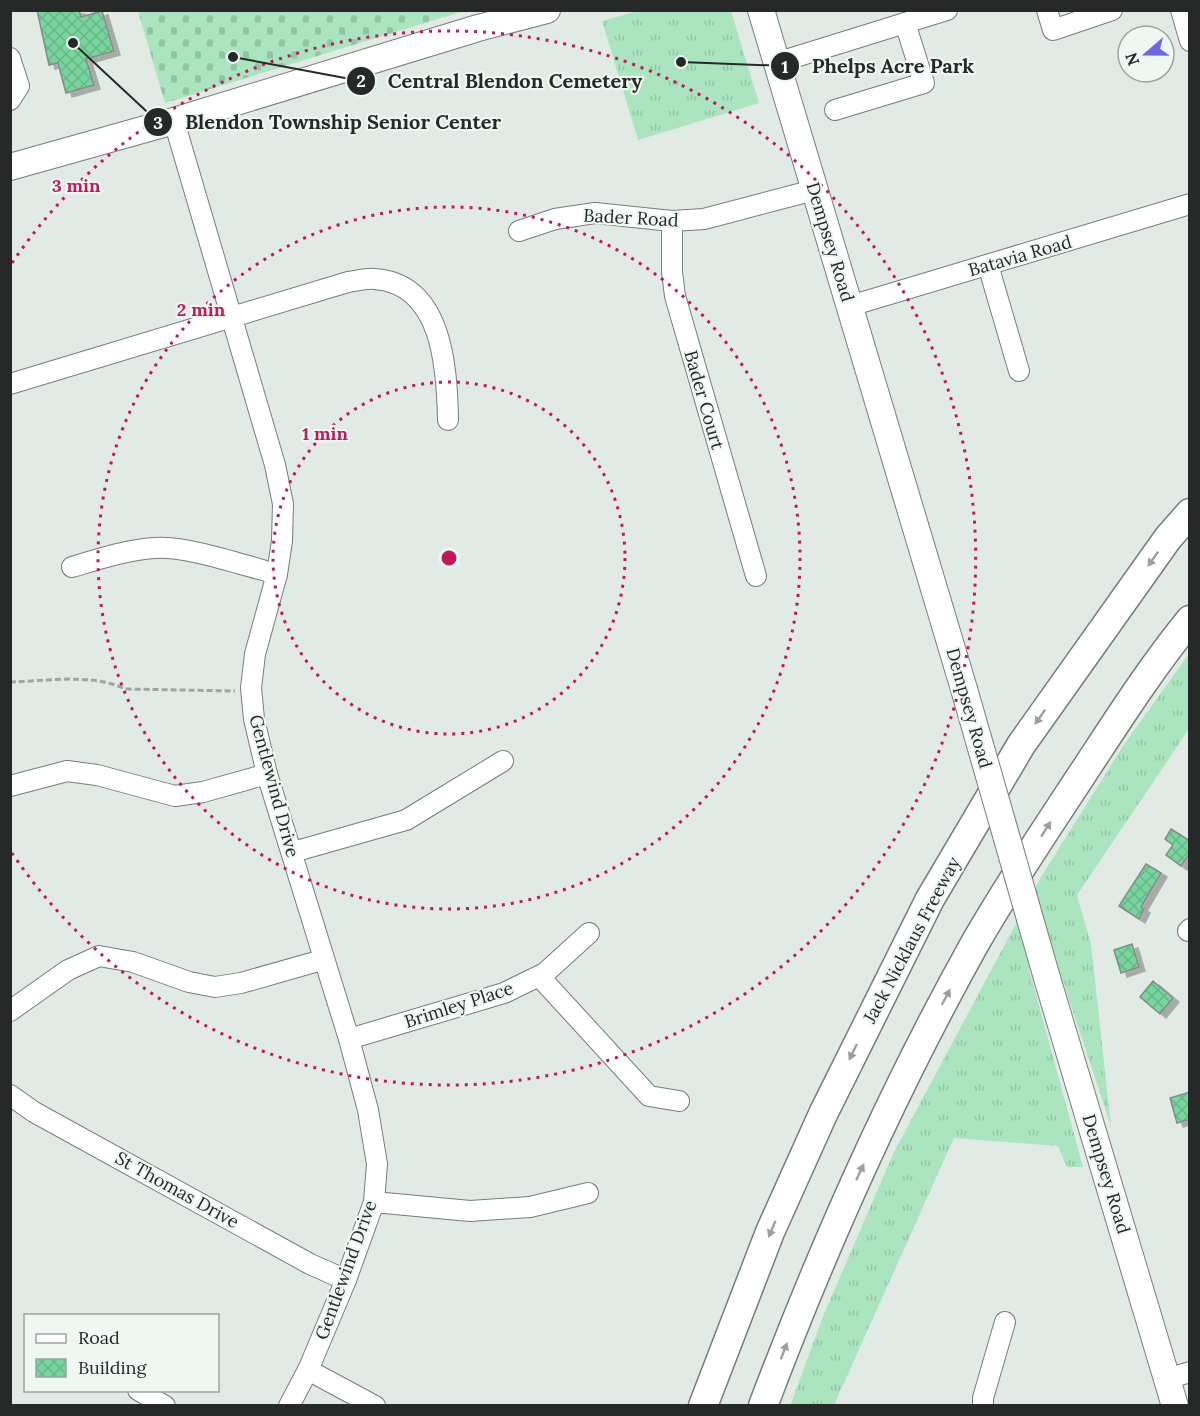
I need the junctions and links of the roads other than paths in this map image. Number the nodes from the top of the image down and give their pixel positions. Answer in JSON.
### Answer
{"nodes":[{"id":1,"x":547,"y":10,"type":"edge"},
{"id":2,"x":761,"y":10,"type":"edge"},
{"id":3,"x":947,"y":10,"type":"edge"},
{"id":4,"x":1047,"y":10,"type":"edge"},
{"id":5,"x":1112,"y":10,"type":"edge"},
{"id":6,"x":1181,"y":10,"type":"edge"},
{"id":7,"x":905,"y":23,"type":"junction"},
{"id":8,"x":1190,"y":42,"type":"edge"},
{"id":9,"x":10,"y":58,"type":"edge"},
{"id":10,"x":776,"y":63,"type":"junction"},
{"id":11,"x":10,"y":100,"type":"edge"},
{"id":12,"x":835,"y":110,"type":"dead end"},
{"id":13,"x":174,"y":121,"type":"junction"},
{"id":14,"x":10,"y":167,"type":"edge"},
{"id":15,"x":814,"y":190,"type":"junction"},
{"id":16,"x":1190,"y":204,"type":"edge"},
{"id":17,"x":672,"y":221,"type":"junction"},
{"id":18,"x":519,"y":231,"type":"dead end"},
{"id":19,"x":988,"y":266,"type":"junction"},
{"id":20,"x":850,"y":306,"type":"junction"},
{"id":21,"x":231,"y":318,"type":"junction"},
{"id":22,"x":1019,"y":371,"type":"dead end"},
{"id":23,"x":10,"y":384,"type":"edge"},
{"id":24,"x":448,"y":420,"type":"dead end"},
{"id":25,"x":1190,"y":513,"type":"edge"},
{"id":26,"x":72,"y":567,"type":"dead end"},
{"id":27,"x":278,"y":574,"type":"junction"},
{"id":28,"x":756,"y":576,"type":"dead end"},
{"id":29,"x":1190,"y":620,"type":"edge"},
{"id":30,"x":503,"y":761,"type":"dead end"},
{"id":31,"x":267,"y":774,"type":"junction"},
{"id":32,"x":10,"y":786,"type":"edge"},
{"id":33,"x":293,"y":852,"type":"junction"},
{"id":34,"x":589,"y":933,"type":"dead end"},
{"id":35,"x":322,"y":960,"type":"junction"},
{"id":36,"x":539,"y":976,"type":"junction"},
{"id":37,"x":10,"y":1011,"type":"edge"},
{"id":38,"x":349,"y":1040,"type":"junction"},
{"id":39,"x":10,"y":1095,"type":"edge"},
{"id":40,"x":679,"y":1101,"type":"dead end"},
{"id":41,"x":588,"y":1193,"type":"dead end"},
{"id":42,"x":374,"y":1202,"type":"junction"},
{"id":43,"x":346,"y":1280,"type":"junction"},
{"id":44,"x":1005,"y":1322,"type":"dead end"},
{"id":45,"x":309,"y":1370,"type":"junction"},
{"id":46,"x":1178,"y":1375,"type":"edge"},
{"id":47,"x":141,"y":1392,"type":"edge"},
{"id":48,"x":165,"y":1406,"type":"edge"},
{"id":49,"x":289,"y":1406,"type":"edge"},
{"id":50,"x":375,"y":1406,"type":"edge"},
{"id":51,"x":703,"y":1406,"type":"edge"},
{"id":52,"x":763,"y":1406,"type":"edge"},
{"id":53,"x":983,"y":1406,"type":"edge"},
{"id":54,"x":1175,"y":1406,"type":"edge"}],
"edges":[{"from":1,"to":13,"type":"main road"},
{"from":2,"to":10,"type":"main road","name":"Dempsey Road"},
{"from":3,"to":7,"type":"street"},
{"from":4,"to":5,"type":"street"},
{"from":6,"to":8,"type":"street"},
{"from":7,"to":10,"type":"street"},
{"from":7,"to":12,"type":"street"},
{"from":9,"to":11,"type":"street"},
{"from":10,"to":15,"type":"main road","name":"Dempsey Road"},
{"from":13,"to":14,"type":"main road"},
{"from":13,"to":21,"type":"street","name":"Gentlewind Drive"},
{"from":15,"to":17,"type":"street","name":"Bader Road"},
{"from":15,"to":20,"type":"main road","name":"Dempsey Road"},
{"from":16,"to":19,"type":"street","name":"Batavia Road"},
{"from":17,"to":18,"type":"street","name":"Bader Road"},
{"from":17,"to":28,"type":"street","name":"Bader Court"},
{"from":19,"to":20,"type":"street","name":"Batavia Road"},
{"from":19,"to":22,"type":"street"},
{"from":20,"to":46,"type":"main road","name":"Dempsey Road","bridge":true},
{"from":21,"to":23,"type":"street"},
{"from":21,"to":24,"type":"street"},
{"from":21,"to":27,"type":"street","name":"Gentlewind Drive"},
{"from":25,"to":51,"type":"highway","name":"Jack Nicklaus Freeway","one_way":true},
{"from":26,"to":27,"type":"street"},
{"from":27,"to":31,"type":"street","name":"Gentlewind Drive"},
{"from":52,"to":29,"type":"highway","one_way":true},
{"from":30,"to":33,"type":"street"},
{"from":31,"to":32,"type":"street"},
{"from":31,"to":33,"type":"street","name":"Gentlewind Drive"},
{"from":33,"to":35,"type":"street","name":"Gentlewind Drive"},
{"from":34,"to":36,"type":"street","name":"Brimley Place"},
{"from":35,"to":37,"type":"street"},
{"from":35,"to":38,"type":"street","name":"Gentlewind Drive"},
{"from":36,"to":38,"type":"street","name":"Brimley Place"},
{"from":36,"to":40,"type":"street"},
{"from":38,"to":42,"type":"street","name":"Gentlewind Drive"},
{"from":39,"to":43,"type":"street","name":"St Thomas Drive"},
{"from":41,"to":42,"type":"street"},
{"from":42,"to":43,"type":"street","name":"Gentlewind Drive"},
{"from":43,"to":45,"type":"street","name":"Gentlewind Drive"},
{"from":44,"to":53,"type":"street"},
{"from":45,"to":49,"type":"street","name":"Gentlewind Drive"},
{"from":45,"to":50,"type":"street"},
{"from":46,"to":54,"type":"main road","name":"Dempsey Road"},
{"from":47,"to":48,"type":"street"}]}
